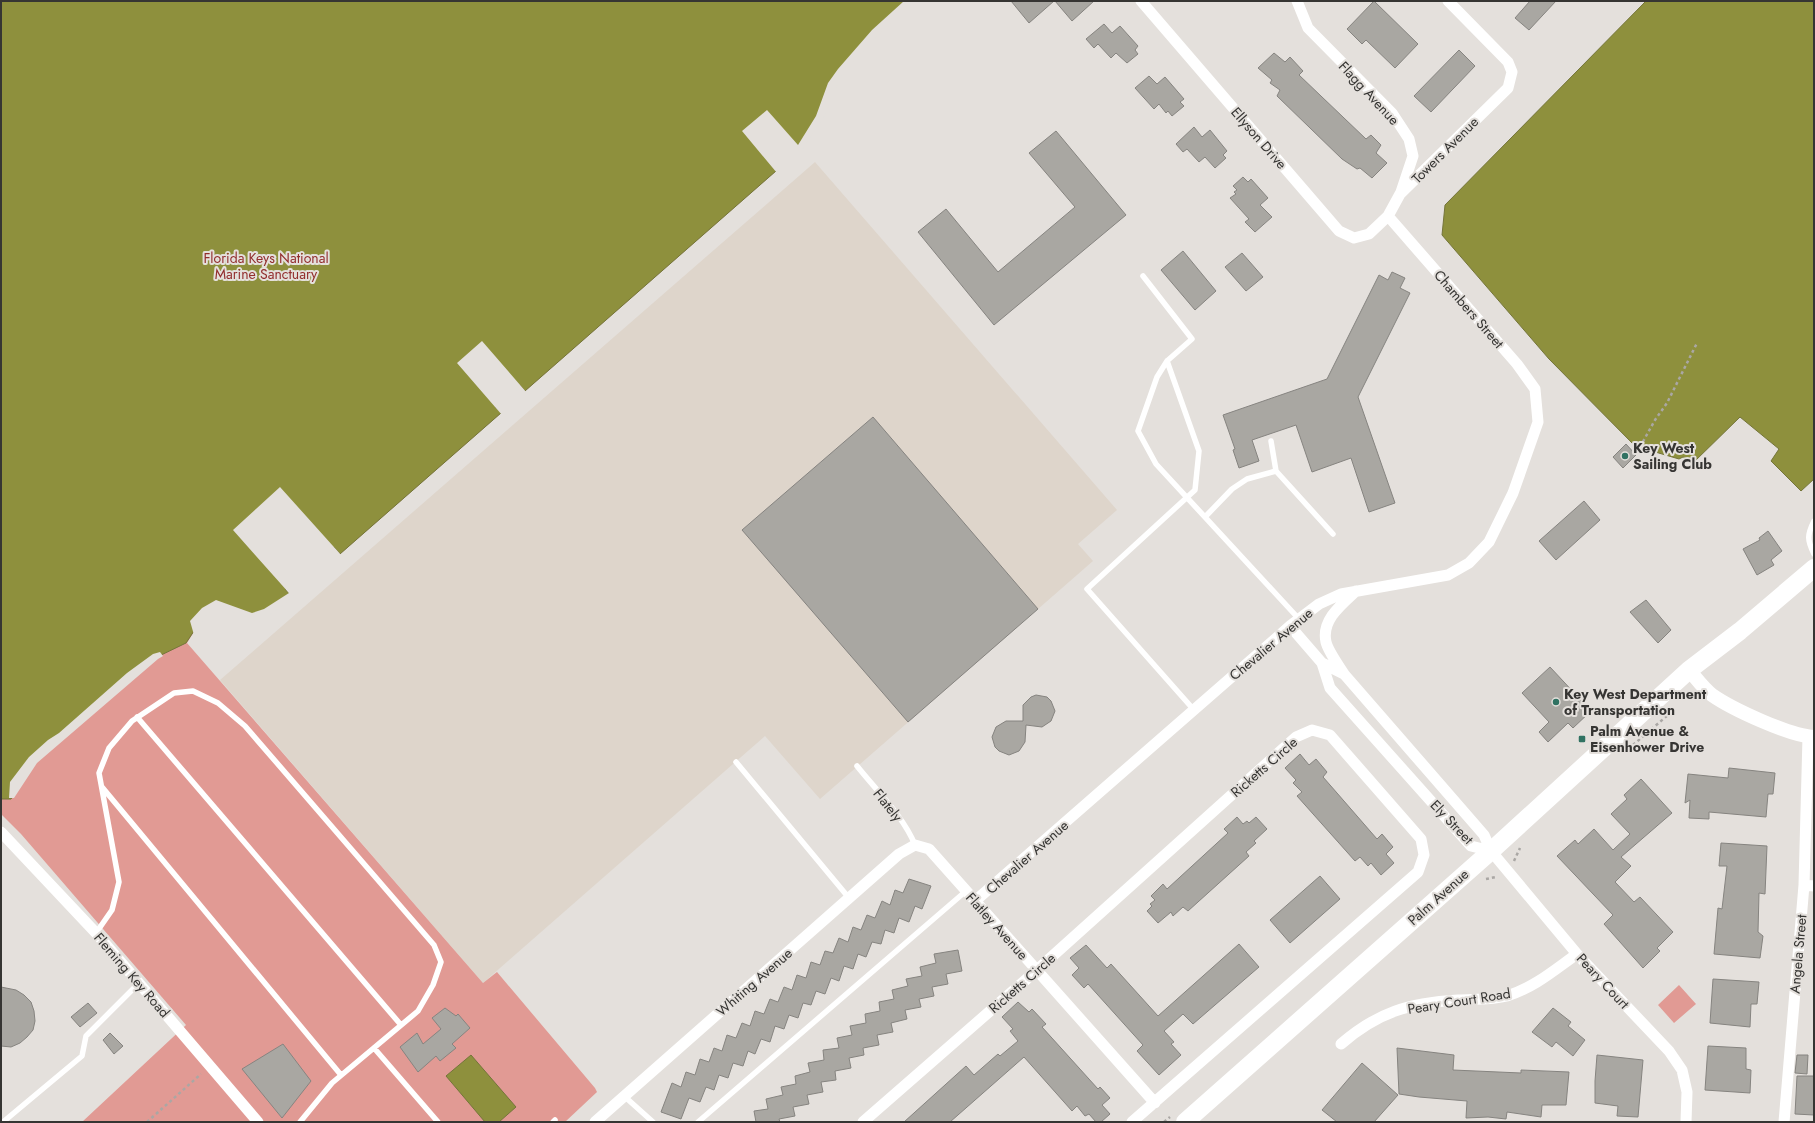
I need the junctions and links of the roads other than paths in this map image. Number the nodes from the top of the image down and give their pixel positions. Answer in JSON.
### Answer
{"nodes":[{"id":1,"x":1141,"y":1,"type":"edge"},
{"id":2,"x":1297,"y":1,"type":"edge"},
{"id":3,"x":1448,"y":1,"type":"edge"},
{"id":4,"x":1400,"y":194,"type":"junction"},
{"id":5,"x":1388,"y":216,"type":"junction"},
{"id":6,"x":1143,"y":276,"type":"dead end"},
{"id":7,"x":1167,"y":361,"type":"junction"},
{"id":8,"x":1538,"y":409,"type":"joint"},
{"id":9,"x":1271,"y":441,"type":"dead end"},
{"id":10,"x":1276,"y":471,"type":"junction"},
{"id":11,"x":1187,"y":498,"type":"junction"},
{"id":12,"x":1205,"y":517,"type":"junction"},
{"id":13,"x":1814,"y":521,"type":"edge"},
{"id":14,"x":1333,"y":534,"type":"dead end"},
{"id":15,"x":1814,"y":554,"type":"edge"},
{"id":16,"x":1814,"y":568,"type":"edge"},
{"id":17,"x":1356,"y":591,"type":"junction"},
{"id":18,"x":1295,"y":623,"type":"junction"},
{"id":19,"x":1322,"y":663,"type":"junction"},
{"id":20,"x":1689,"y":670,"type":"junction"},
{"id":21,"x":1344,"y":674,"type":"junction"},
{"id":22,"x":1194,"y":710,"type":"junction"},
{"id":23,"x":138,"y":717,"type":"junction"},
{"id":24,"x":1396,"y":733,"type":"junction"},
{"id":25,"x":1811,"y":737,"type":"edge"},
{"id":26,"x":1382,"y":746,"type":"junction"},
{"id":27,"x":736,"y":762,"type":"dead end"},
{"id":28,"x":857,"y":766,"type":"dead end"},
{"id":29,"x":102,"y":787,"type":"junction"},
{"id":30,"x":1452,"y":798,"type":"junction"},
{"id":31,"x":1438,"y":809,"type":"junction"},
{"id":32,"x":1,"y":832,"type":"edge"},
{"id":33,"x":915,"y":845,"type":"junction"},
{"id":34,"x":1491,"y":851,"type":"junction"},
{"id":35,"x":1809,"y":886,"type":"edge"},
{"id":36,"x":966,"y":891,"type":"junction"},
{"id":37,"x":849,"y":898,"type":"junction"},
{"id":38,"x":975,"y":901,"type":"junction"},
{"id":39,"x":96,"y":933,"type":"junction"},
{"id":40,"x":1577,"y":954,"type":"junction"},
{"id":41,"x":1037,"y":970,"type":"junction"},
{"id":42,"x":139,"y":983,"type":"junction"},
{"id":43,"x":401,"y":1025,"type":"junction"},
{"id":44,"x":1341,"y":1044,"type":"dead end"},
{"id":45,"x":374,"y":1048,"type":"junction"},
{"id":46,"x":341,"y":1075,"type":"junction"},
{"id":47,"x":624,"y":1096,"type":"junction"},
{"id":48,"x":1155,"y":1103,"type":"junction"},
{"id":49,"x":2,"y":1122,"type":"edge"},
{"id":50,"x":258,"y":1122,"type":"edge"},
{"id":51,"x":300,"y":1122,"type":"edge"},
{"id":52,"x":438,"y":1122,"type":"edge"},
{"id":53,"x":595,"y":1122,"type":"edge"},
{"id":54,"x":653,"y":1122,"type":"edge"},
{"id":55,"x":698,"y":1122,"type":"edge"},
{"id":56,"x":863,"y":1122,"type":"edge"},
{"id":57,"x":1132,"y":1122,"type":"edge"},
{"id":58,"x":1184,"y":1122,"type":"edge"},
{"id":59,"x":1686,"y":1122,"type":"edge"},
{"id":60,"x":1784,"y":1122,"type":"edge"}],
"edges":[{"from":1,"to":5,"type":"street","name":"Ellyson Drive"},
{"from":2,"to":4,"type":"street","name":"Flagg Avenue"},
{"from":3,"to":4,"type":"street","name":"Towers Avenue"},
{"from":4,"to":5,"type":"street","name":"Towers Avenue"},
{"from":5,"to":8,"type":"street","name":"Chambers Street"},
{"from":6,"to":7,"type":"lane"},
{"from":7,"to":11,"type":"lane"},
{"from":7,"to":11,"type":"lane"},
{"from":8,"to":17,"type":"street","name":"Chevalier Avenue"},
{"from":9,"to":10,"type":"lane"},
{"from":10,"to":12,"type":"lane"},
{"from":10,"to":14,"type":"lane"},
{"from":11,"to":12,"type":"lane"},
{"from":11,"to":22,"type":"lane"},
{"from":12,"to":18,"type":"lane"},
{"from":13,"to":15,"type":"lane"},
{"from":16,"to":20,"type":"main road","name":"Palm Avenue"},
{"from":17,"to":18,"type":"street","name":"Chevalier Avenue"},
{"from":17,"to":21,"type":"street","name":"Ely Street"},
{"from":18,"to":19,"type":"street","name":"Ely Street"},
{"from":18,"to":22,"type":"street","name":"Chevalier Avenue"},
{"from":19,"to":21,"type":"street","name":"Ely Street"},
{"from":19,"to":26,"type":"street","name":"Ely Street"},
{"from":20,"to":25,"type":"street"},
{"from":20,"to":34,"type":"main road","name":"Palm Avenue"},
{"from":21,"to":24,"type":"street","name":"Ely Street"},
{"from":22,"to":38,"type":"street","name":"Chevalier Avenue"},
{"from":23,"to":29,"type":"lane"},
{"from":23,"to":43,"type":"lane"},
{"from":23,"to":43,"type":"lane"},
{"from":24,"to":26,"type":"street"},
{"from":24,"to":30,"type":"street","name":"Ely Street"},
{"from":25,"to":35,"type":"street","name":"Angela Street"},
{"from":26,"to":31,"type":"street","name":"Ely Street"},
{"from":27,"to":37,"type":"lane"},
{"from":28,"to":33,"type":"lane","name":"Flately"},
{"from":29,"to":39,"type":"lane"},
{"from":29,"to":46,"type":"lane"},
{"from":30,"to":31,"type":"street"},
{"from":30,"to":34,"type":"street","name":"Ely Street"},
{"from":31,"to":34,"type":"street","name":"Ely Street"},
{"from":32,"to":39,"type":"street","name":"Fleming Key Road"},
{"from":33,"to":36,"type":"street","name":"Flatley Avenue"},
{"from":33,"to":37,"type":"street","name":"Whiting Avenue"},
{"from":34,"to":40,"type":"street","name":"Peary Court"},
{"from":34,"to":58,"type":"main road","name":"Palm Avenue"},
{"from":35,"to":60,"type":"street","name":"Angela Street"},
{"from":36,"to":38,"type":"street","name":"Flatley Avenue"},
{"from":36,"to":55,"type":"lane"},
{"from":37,"to":47,"type":"street","name":"Whiting Avenue"},
{"from":38,"to":41,"type":"street","name":"Flatley Avenue"},
{"from":39,"to":42,"type":"street","name":"Fleming Key Road"},
{"from":40,"to":44,"type":"street","name":"Peary Court Road"},
{"from":40,"to":59,"type":"street","name":"Peary Court"},
{"from":41,"to":48,"type":"street","name":"Flatley Avenue"},
{"from":41,"to":48,"type":"street","name":"Ricketts Circle"},
{"from":41,"to":56,"type":"street","name":"Ricketts Circle"},
{"from":42,"to":49,"type":"lane"},
{"from":42,"to":50,"type":"street","name":"Fleming Key Road"},
{"from":43,"to":45,"type":"lane"},
{"from":45,"to":46,"type":"lane"},
{"from":45,"to":52,"type":"lane"},
{"from":46,"to":51,"type":"lane"},
{"from":47,"to":53,"type":"street","name":"Whiting Avenue"},
{"from":47,"to":54,"type":"lane"},
{"from":48,"to":57,"type":"street","name":"Ricketts Circle"}]}
